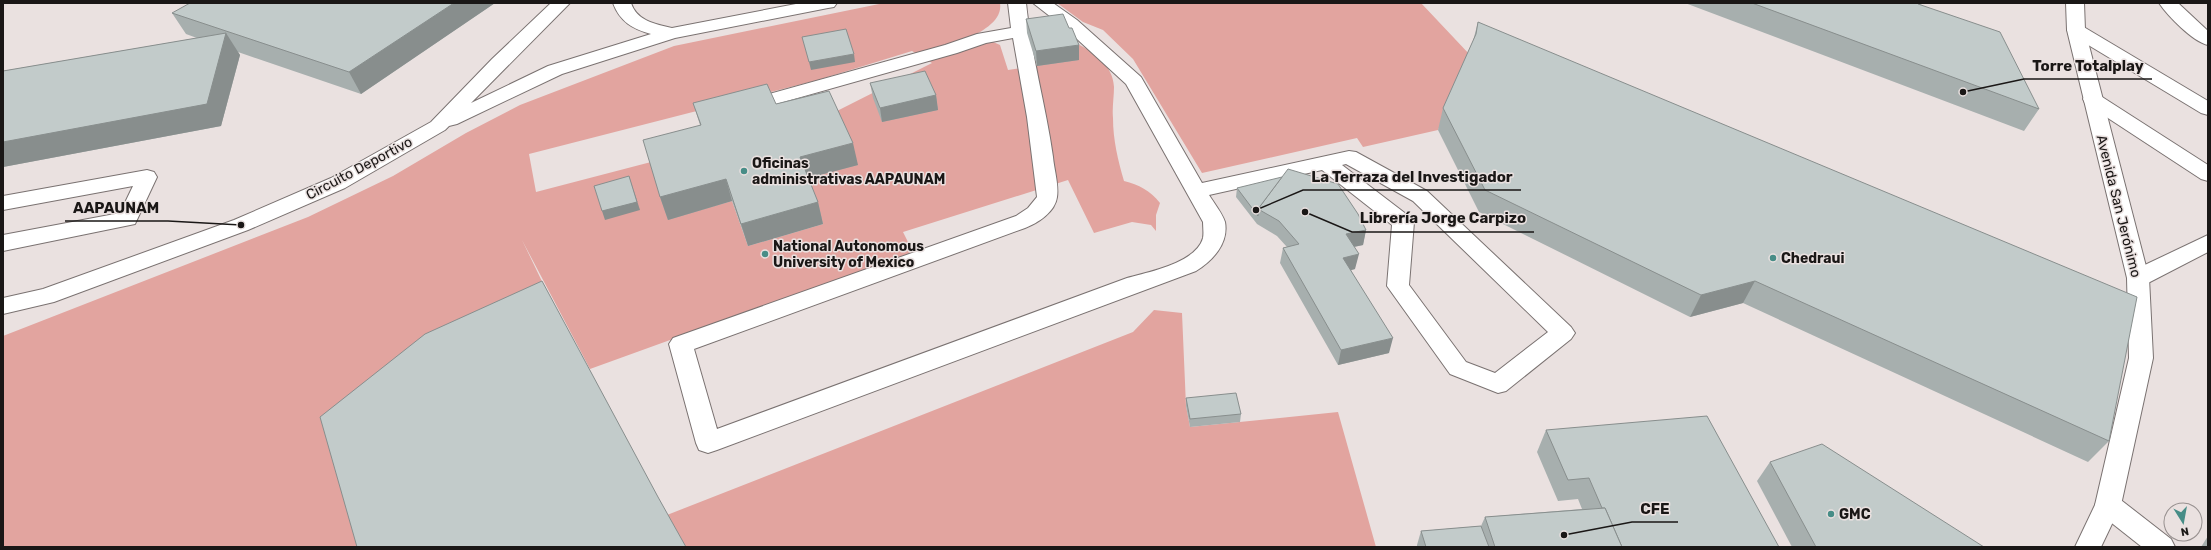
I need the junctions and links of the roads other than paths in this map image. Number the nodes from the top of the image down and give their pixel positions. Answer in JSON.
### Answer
{"nodes":[{"id":1,"x":561,"y":3,"type":"edge"},
{"id":2,"x":622,"y":3,"type":"edge"},
{"id":3,"x":828,"y":3,"type":"edge"},
{"id":4,"x":1016,"y":3,"type":"edge"},
{"id":5,"x":1042,"y":3,"type":"edge"},
{"id":6,"x":2075,"y":3,"type":"edge"},
{"id":7,"x":2168,"y":3,"type":"edge"},
{"id":8,"x":2076,"y":30,"type":"junction"},
{"id":9,"x":1019,"y":32,"type":"junction"},
{"id":10,"x":672,"y":33,"type":"junction"},
{"id":11,"x":2208,"y":40,"type":"edge"},
{"id":12,"x":2092,"y":99,"type":"junction"},
{"id":13,"x":751,"y":104,"type":"edge"},
{"id":14,"x":2208,"y":109,"type":"edge"},
{"id":15,"x":438,"y":126,"type":"junction"},
{"id":16,"x":1324,"y":162,"type":"junction"},
{"id":17,"x":2208,"y":174,"type":"edge"},
{"id":18,"x":1196,"y":191,"type":"junction"},
{"id":19,"x":3,"y":203,"type":"edge"},
{"id":20,"x":2208,"y":243,"type":"edge"},
{"id":21,"x":3,"y":244,"type":"edge"},
{"id":22,"x":2138,"y":278,"type":"junction"},
{"id":23,"x":3,"y":296,"type":"edge"},
{"id":24,"x":46,"y":296,"type":"junction"},
{"id":25,"x":3,"y":306,"type":"edge"},
{"id":26,"x":2108,"y":505,"type":"junction"},
{"id":27,"x":2088,"y":547,"type":"edge"},
{"id":28,"x":2162,"y":547,"type":"edge"}],
"edges":[{"from":1,"to":15,"type":"street","name":"Circuito Deportivo"},
{"from":2,"to":10,"type":"street"},
{"from":3,"to":10,"type":"street"},
{"from":4,"to":9,"type":"street"},
{"from":5,"to":18,"type":"street"},
{"from":6,"to":8,"type":"street","name":"Avenida San Jerónimo"},
{"from":7,"to":11,"type":"street"},
{"from":8,"to":12,"type":"street","name":"Avenida San Jerónimo"},
{"from":8,"to":14,"type":"street"},
{"from":9,"to":13,"type":"street"},
{"from":9,"to":18,"type":"street"},
{"from":10,"to":15,"type":"street"},
{"from":12,"to":17,"type":"street"},
{"from":12,"to":22,"type":"street","name":"Avenida San Jerónimo"},
{"from":15,"to":24,"type":"street","name":"Circuito Deportivo"},
{"from":16,"to":16,"type":"street"},
{"from":16,"to":18,"type":"street"},
{"from":19,"to":21,"type":"street"},
{"from":20,"to":22,"type":"street"},
{"from":22,"to":26,"type":"street","name":"Avenida San Jerónimo"},
{"from":23,"to":24,"type":"street"},
{"from":24,"to":25,"type":"street","name":"Circuito Deportivo"},
{"from":26,"to":27,"type":"street","name":"Avenida San Jerónimo"},
{"from":26,"to":28,"type":"street"}]}
